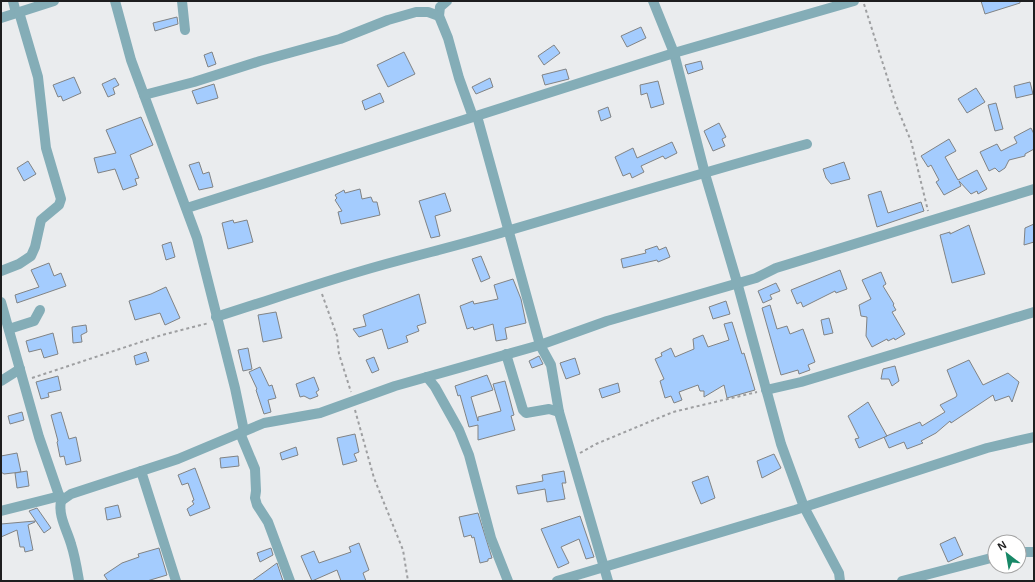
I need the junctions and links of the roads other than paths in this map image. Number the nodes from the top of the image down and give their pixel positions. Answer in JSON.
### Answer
{"nodes":[{"id":1,"x":13,"y":1,"type":"edge"},
{"id":2,"x":54,"y":1,"type":"edge"},
{"id":3,"x":115,"y":1,"type":"edge"},
{"id":4,"x":182,"y":1,"type":"edge"},
{"id":5,"x":447,"y":1,"type":"edge"},
{"id":6,"x":653,"y":1,"type":"edge"},
{"id":7,"x":854,"y":1,"type":"edge"},
{"id":8,"x":17,"y":13,"type":"junction"},
{"id":9,"x":440,"y":16,"type":"junction"},
{"id":10,"x":1,"y":18,"type":"edge"},
{"id":11,"x":185,"y":30,"type":"dead end"},
{"id":12,"x":674,"y":53,"type":"junction"},
{"id":13,"x":144,"y":95,"type":"junction"},
{"id":14,"x":475,"y":117,"type":"junction"},
{"id":15,"x":807,"y":144,"type":"dead end"},
{"id":16,"x":705,"y":174,"type":"junction"},
{"id":17,"x":1034,"y":189,"type":"edge"},
{"id":18,"x":187,"y":208,"type":"junction"},
{"id":19,"x":508,"y":231,"type":"junction"},
{"id":20,"x":1,"y":271,"type":"edge"},
{"id":21,"x":737,"y":282,"type":"junction"},
{"id":22,"x":1,"y":302,"type":"edge"},
{"id":23,"x":40,"y":310,"type":"dead end"},
{"id":24,"x":1034,"y":312,"type":"edge"},
{"id":25,"x":217,"y":319,"type":"junction"},
{"id":26,"x":9,"y":329,"type":"junction"},
{"id":27,"x":540,"y":346,"type":"junction"},
{"id":28,"x":506,"y":354,"type":"junction"},
{"id":29,"x":20,"y":369,"type":"junction"},
{"id":30,"x":427,"y":377,"type":"junction"},
{"id":31,"x":1,"y":381,"type":"edge"},
{"id":32,"x":766,"y":390,"type":"junction"},
{"id":33,"x":559,"y":412,"type":"junction"},
{"id":34,"x":242,"y":432,"type":"junction"},
{"id":35,"x":1034,"y":437,"type":"edge"},
{"id":36,"x":141,"y":471,"type":"junction"},
{"id":37,"x":60,"y":499,"type":"junction"},
{"id":38,"x":804,"y":507,"type":"junction"},
{"id":39,"x":1,"y":510,"type":"edge"},
{"id":40,"x":987,"y":559,"type":"edge"},
{"id":41,"x":604,"y":568,"type":"junction"},
{"id":42,"x":175,"y":580,"type":"edge"},
{"id":43,"x":79,"y":581,"type":"edge"},
{"id":44,"x":290,"y":581,"type":"edge"},
{"id":45,"x":508,"y":581,"type":"edge"},
{"id":46,"x":557,"y":581,"type":"edge"},
{"id":47,"x":608,"y":581,"type":"edge"},
{"id":48,"x":840,"y":581,"type":"edge"},
{"id":49,"x":902,"y":581,"type":"edge"}],
"edges":[{"from":1,"to":8,"type":"street"},
{"from":2,"to":8,"type":"street"},
{"from":3,"to":13,"type":"street"},
{"from":4,"to":11,"type":"street"},
{"from":5,"to":9,"type":"street"},
{"from":6,"to":12,"type":"street"},
{"from":7,"to":12,"type":"street"},
{"from":8,"to":10,"type":"street"},
{"from":8,"to":20,"type":"street"},
{"from":9,"to":13,"type":"street"},
{"from":9,"to":14,"type":"street"},
{"from":12,"to":14,"type":"street"},
{"from":12,"to":16,"type":"street"},
{"from":13,"to":18,"type":"street"},
{"from":14,"to":18,"type":"street"},
{"from":14,"to":19,"type":"street"},
{"from":15,"to":16,"type":"street"},
{"from":16,"to":19,"type":"street"},
{"from":16,"to":21,"type":"street"},
{"from":17,"to":21,"type":"street"},
{"from":18,"to":25,"type":"street"},
{"from":19,"to":25,"type":"street"},
{"from":19,"to":27,"type":"street"},
{"from":21,"to":27,"type":"street"},
{"from":21,"to":32,"type":"street"},
{"from":22,"to":26,"type":"street"},
{"from":23,"to":26,"type":"street"},
{"from":24,"to":32,"type":"street"},
{"from":25,"to":34,"type":"street"},
{"from":26,"to":29,"type":"street"},
{"from":27,"to":28,"type":"street"},
{"from":27,"to":33,"type":"street"},
{"from":28,"to":30,"type":"street"},
{"from":28,"to":33,"type":"street"},
{"from":29,"to":31,"type":"street"},
{"from":29,"to":37,"type":"street"},
{"from":30,"to":34,"type":"street"},
{"from":30,"to":45,"type":"street"},
{"from":32,"to":38,"type":"street"},
{"from":33,"to":41,"type":"street"},
{"from":34,"to":36,"type":"street"},
{"from":34,"to":44,"type":"street"},
{"from":35,"to":38,"type":"street"},
{"from":36,"to":37,"type":"street"},
{"from":36,"to":42,"type":"street"},
{"from":37,"to":39,"type":"street"},
{"from":37,"to":43,"type":"street"},
{"from":38,"to":41,"type":"street"},
{"from":38,"to":48,"type":"street"},
{"from":40,"to":49,"type":"street"},
{"from":41,"to":46,"type":"street"},
{"from":41,"to":47,"type":"street"}]}
